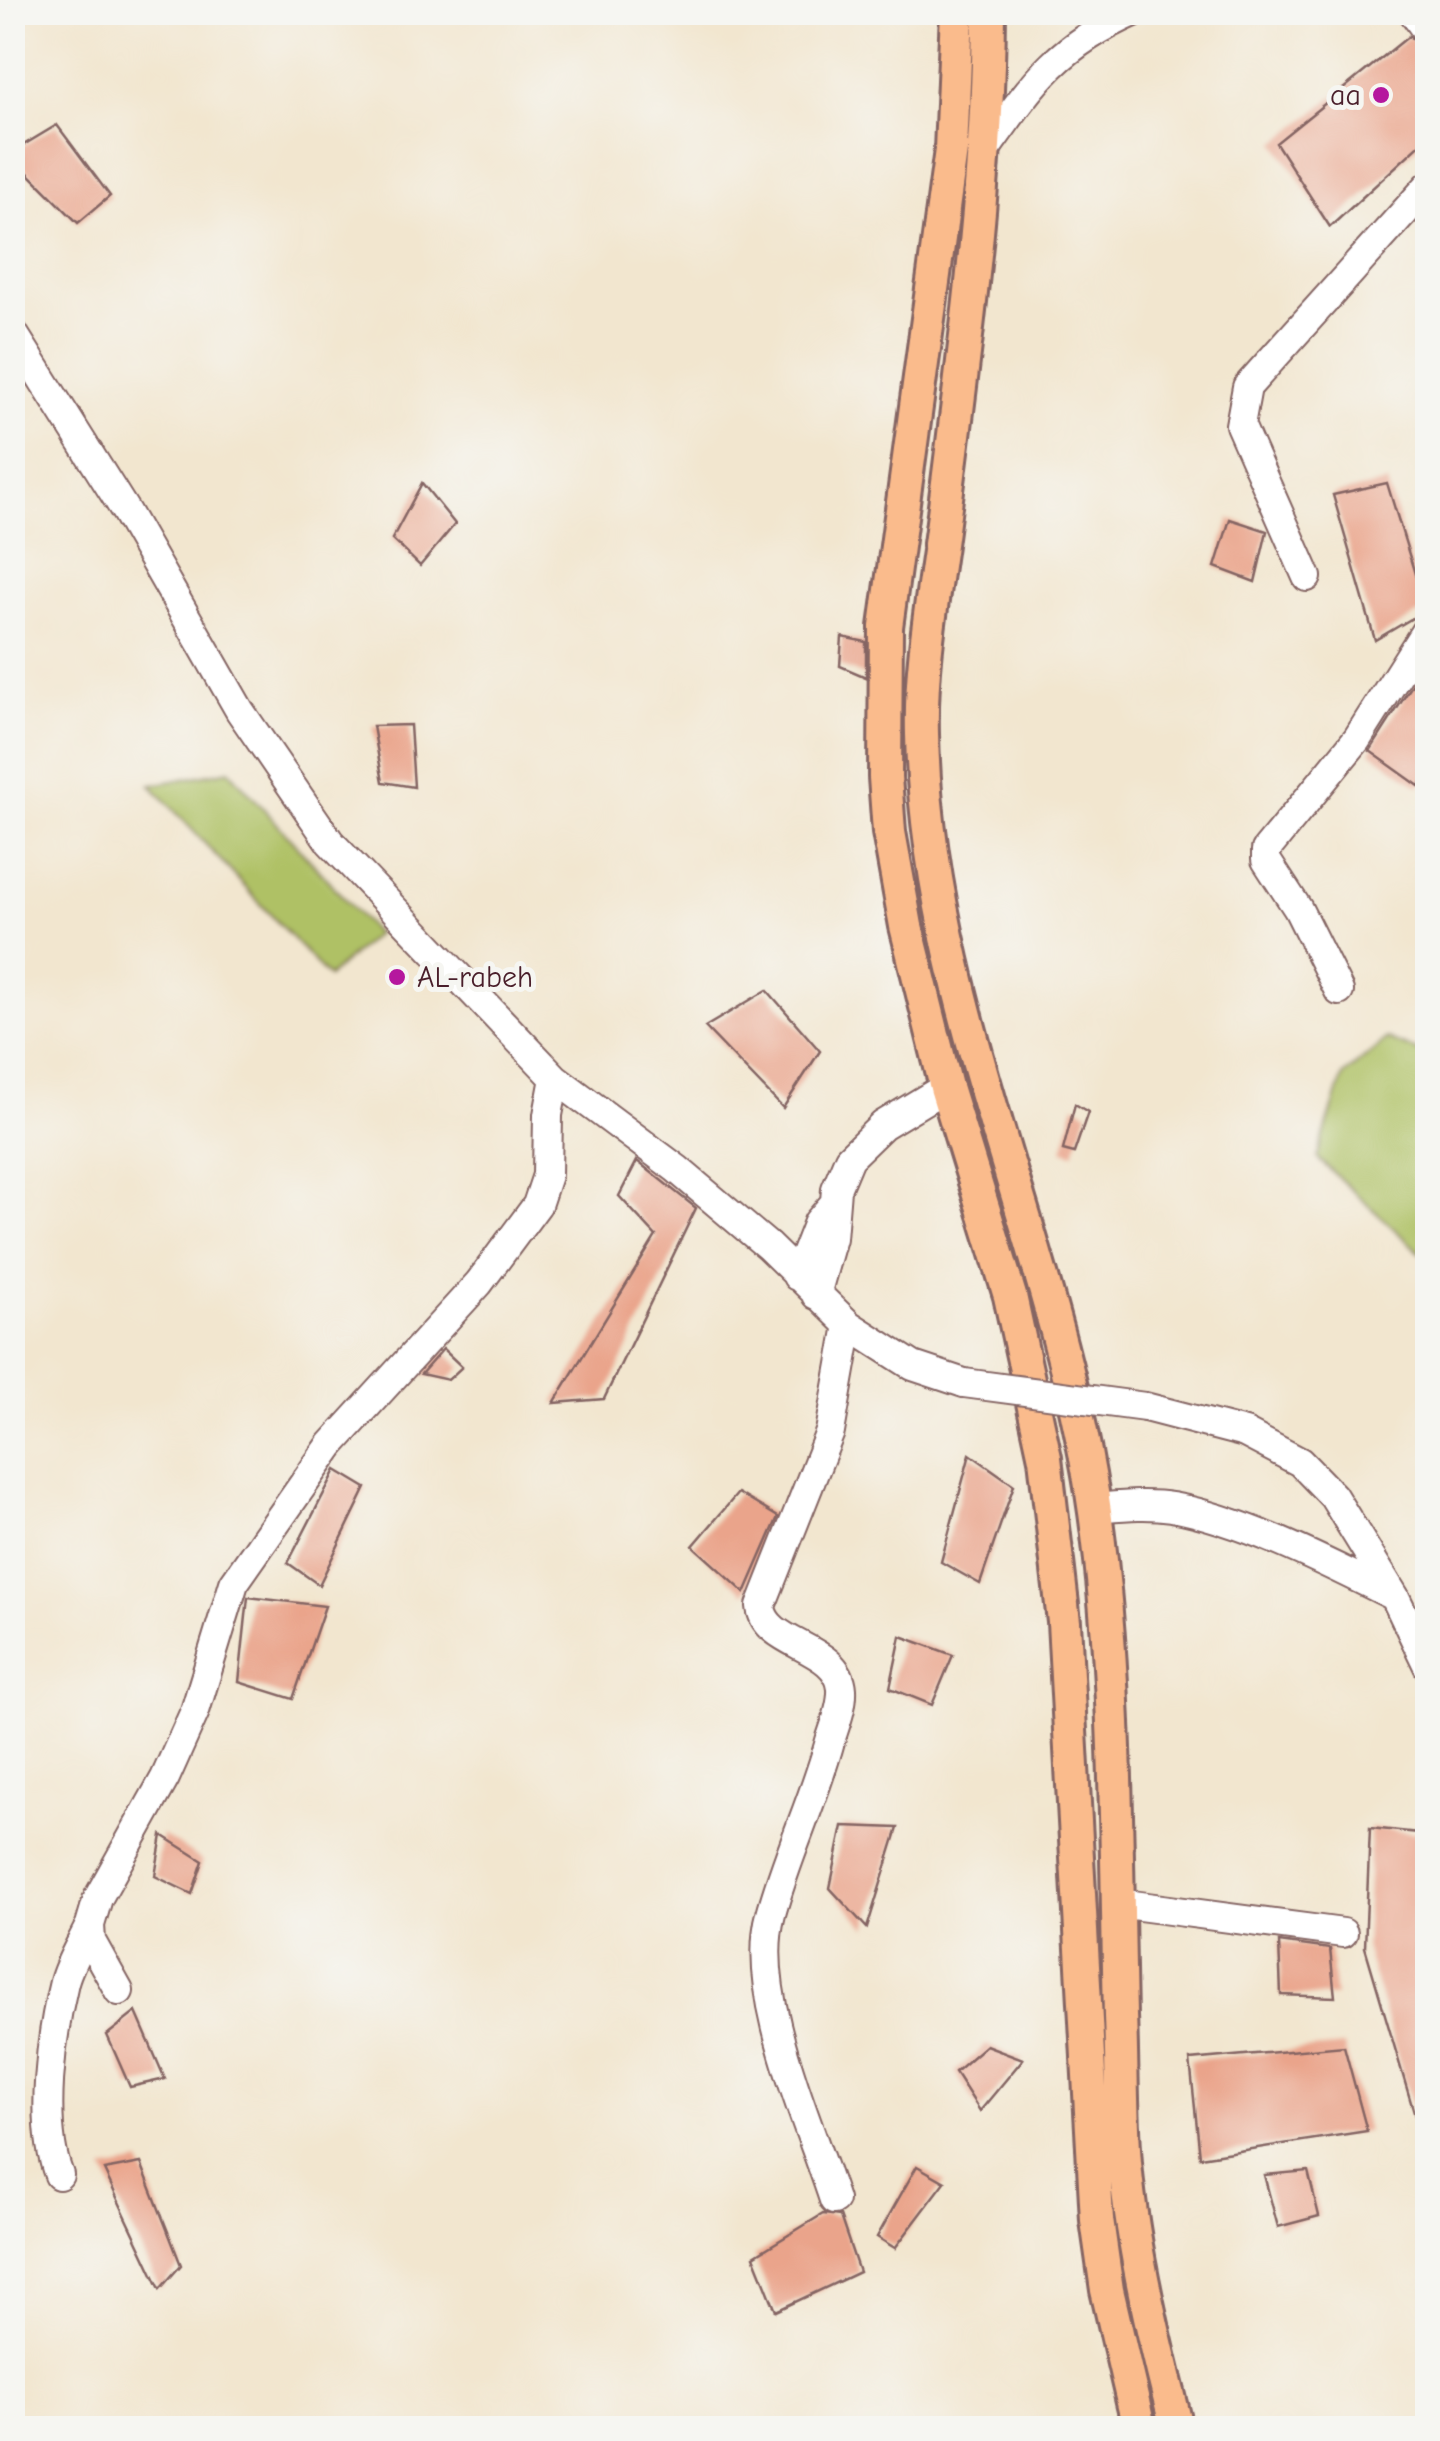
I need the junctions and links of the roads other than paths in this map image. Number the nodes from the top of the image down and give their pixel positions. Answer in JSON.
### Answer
{"nodes":[{"id":1,"x":957,"y":12,"type":"edge"},
{"id":2,"x":989,"y":12,"type":"edge"},
{"id":3,"x":1134,"y":12,"type":"edge"},
{"id":4,"x":986,"y":149,"type":"junction"},
{"id":5,"x":1428,"y":186,"type":"edge"},
{"id":6,"x":12,"y":331,"type":"edge"},
{"id":7,"x":893,"y":566,"type":"junction"},
{"id":8,"x":936,"y":569,"type":"junction"},
{"id":9,"x":1307,"y":577,"type":"dead end"},
{"id":10,"x":1428,"y":627,"type":"edge"},
{"id":11,"x":1339,"y":991,"type":"dead end"},
{"id":12,"x":555,"y":1078,"type":"junction"},
{"id":13,"x":946,"y":1087,"type":"junction"},
{"id":14,"x":806,"y":1286,"type":"junction"},
{"id":15,"x":848,"y":1325,"type":"junction"},
{"id":16,"x":1094,"y":1508,"type":"junction"},
{"id":17,"x":1395,"y":1597,"type":"junction"},
{"id":18,"x":1428,"y":1666,"type":"edge"},
{"id":19,"x":1117,"y":1902,"type":"junction"},
{"id":20,"x":90,"y":1926,"type":"junction"},
{"id":21,"x":1343,"y":1933,"type":"dead end"},
{"id":22,"x":119,"y":1991,"type":"dead end"},
{"id":23,"x":59,"y":2175,"type":"dead end"},
{"id":24,"x":834,"y":2200,"type":"dead end"},
{"id":25,"x":1139,"y":2428,"type":"edge"},
{"id":26,"x":1177,"y":2428,"type":"edge"}],
"edges":[{"from":1,"to":7,"type":"main road"},
{"from":2,"to":4,"type":"main road"},
{"from":3,"to":4,"type":"street"},
{"from":4,"to":8,"type":"main road"},
{"from":5,"to":9,"type":"street"},
{"from":6,"to":12,"type":"street"},
{"from":7,"to":8,"type":"main road"},
{"from":7,"to":13,"type":"main road"},
{"from":8,"to":16,"type":"main road"},
{"from":10,"to":11,"type":"street"},
{"from":12,"to":14,"type":"street"},
{"from":12,"to":20,"type":"street"},
{"from":13,"to":14,"type":"street"},
{"from":13,"to":25,"type":"main road"},
{"from":14,"to":15,"type":"street"},
{"from":15,"to":17,"type":"street","bridge":true},
{"from":15,"to":24,"type":"street"},
{"from":16,"to":17,"type":"street"},
{"from":16,"to":19,"type":"main road"},
{"from":17,"to":18,"type":"street"},
{"from":19,"to":21,"type":"street"},
{"from":19,"to":26,"type":"main road"},
{"from":20,"to":22,"type":"street"},
{"from":20,"to":23,"type":"street"}]}
